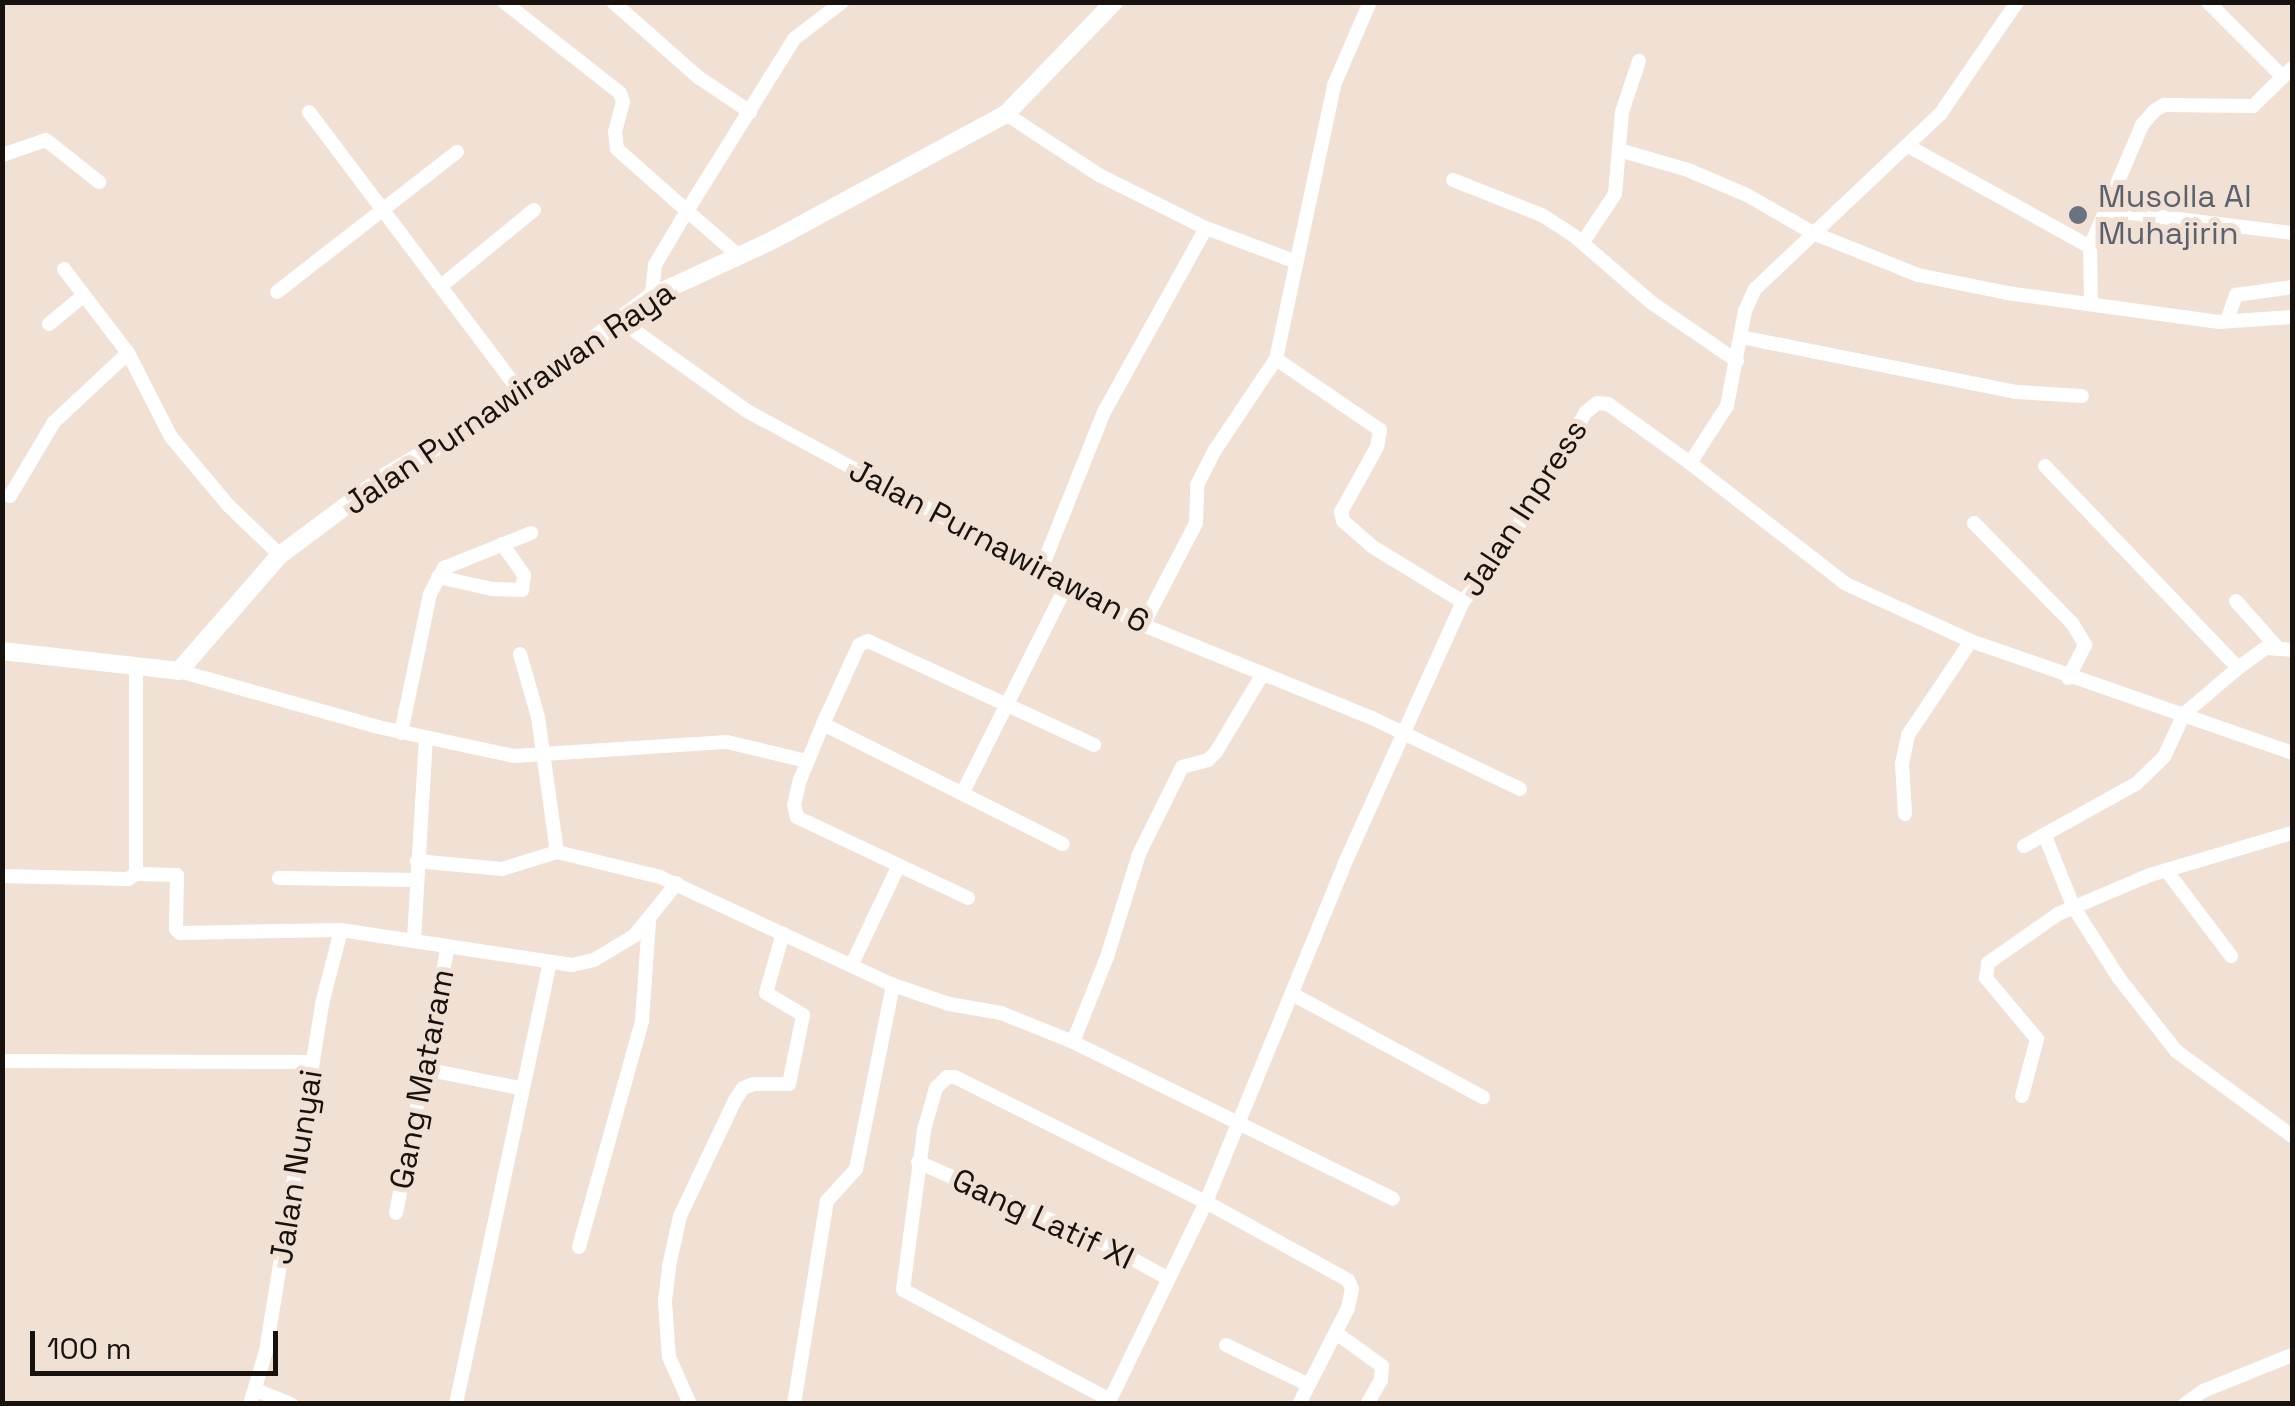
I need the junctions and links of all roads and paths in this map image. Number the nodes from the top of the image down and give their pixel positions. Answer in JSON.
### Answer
{"nodes":[{"id":1,"x":504,"y":2,"type":"edge"},
{"id":2,"x":613,"y":2,"type":"edge"},
{"id":3,"x":842,"y":2,"type":"edge"},
{"id":4,"x":1114,"y":2,"type":"edge"},
{"id":5,"x":1370,"y":2,"type":"edge"},
{"id":6,"x":2017,"y":2,"type":"edge"},
{"id":7,"x":2208,"y":2,"type":"edge"},
{"id":8,"x":1639,"y":61,"type":"dead end"},
{"id":9,"x":2288,"y":73,"type":"edge"},
{"id":10,"x":309,"y":112,"type":"dead end"},
{"id":11,"x":750,"y":112,"type":"junction"},
{"id":12,"x":1006,"y":114,"type":"junction"},
{"id":13,"x":1908,"y":146,"type":"junction"},
{"id":14,"x":1620,"y":150,"type":"junction"},
{"id":15,"x":457,"y":152,"type":"dead end"},
{"id":16,"x":2,"y":155,"type":"edge"},
{"id":17,"x":1453,"y":180,"type":"dead end"},
{"id":18,"x":99,"y":182,"type":"dead end"},
{"id":19,"x":383,"y":210,"type":"junction"},
{"id":20,"x":534,"y":210,"type":"dead end"},
{"id":21,"x":2105,"y":210,"type":"junction"},
{"id":22,"x":686,"y":211,"type":"junction"},
{"id":23,"x":1206,"y":228,"type":"junction"},
{"id":24,"x":1813,"y":232,"type":"junction"},
{"id":25,"x":2292,"y":233,"type":"edge"},
{"id":26,"x":1583,"y":242,"type":"junction"},
{"id":27,"x":2090,"y":247,"type":"junction"},
{"id":28,"x":739,"y":256,"type":"junction"},
{"id":29,"x":1294,"y":261,"type":"junction"},
{"id":30,"x":64,"y":269,"type":"dead end"},
{"id":31,"x":441,"y":286,"type":"junction"},
{"id":32,"x":2292,"y":286,"type":"edge"},
{"id":33,"x":277,"y":292,"type":"dead end"},
{"id":34,"x":83,"y":296,"type":"junction"},
{"id":35,"x":652,"y":296,"type":"junction"},
{"id":36,"x":2091,"y":302,"type":"junction"},
{"id":37,"x":2292,"y":317,"type":"edge"},
{"id":38,"x":618,"y":319,"type":"junction"},
{"id":39,"x":2227,"y":320,"type":"junction"},
{"id":40,"x":48,"y":324,"type":"dead end"},
{"id":41,"x":1740,"y":336,"type":"junction"},
{"id":42,"x":128,"y":353,"type":"junction"},
{"id":43,"x":1276,"y":358,"type":"junction"},
{"id":44,"x":1737,"y":361,"type":"junction"},
{"id":45,"x":522,"y":394,"type":"junction"},
{"id":46,"x":2082,"y":396,"type":"dead end"},
{"id":47,"x":1690,"y":463,"type":"junction"},
{"id":48,"x":2045,"y":466,"type":"dead end"},
{"id":49,"x":10,"y":496,"type":"dead end"},
{"id":50,"x":1974,"y":523,"type":"dead end"},
{"id":51,"x":531,"y":532,"type":"dead end"},
{"id":52,"x":502,"y":544,"type":"junction"},
{"id":53,"x":280,"y":555,"type":"junction"},
{"id":54,"x":1042,"y":567,"type":"junction"},
{"id":55,"x":438,"y":577,"type":"junction"},
{"id":56,"x":1068,"y":582,"type":"junction"},
{"id":57,"x":2236,"y":600,"type":"dead end"},
{"id":58,"x":1463,"y":602,"type":"junction"},
{"id":59,"x":1143,"y":624,"type":"junction"},
{"id":60,"x":1971,"y":641,"type":"junction"},
{"id":61,"x":2276,"y":646,"type":"junction"},
{"id":62,"x":2292,"y":650,"type":"edge"},
{"id":63,"x":2,"y":651,"type":"edge"},
{"id":64,"x":520,"y":654,"type":"dead end"},
{"id":65,"x":2238,"y":668,"type":"junction"},
{"id":66,"x":136,"y":669,"type":"junction"},
{"id":67,"x":179,"y":671,"type":"junction"},
{"id":68,"x":1262,"y":675,"type":"junction"},
{"id":69,"x":2068,"y":678,"type":"junction"},
{"id":70,"x":1006,"y":706,"type":"junction"},
{"id":71,"x":2184,"y":714,"type":"junction"},
{"id":72,"x":823,"y":724,"type":"junction"},
{"id":73,"x":401,"y":733,"type":"junction"},
{"id":74,"x":1402,"y":734,"type":"junction"},
{"id":75,"x":426,"y":739,"type":"junction"},
{"id":76,"x":1094,"y":745,"type":"dead end"},
{"id":77,"x":544,"y":752,"type":"junction"},
{"id":78,"x":2292,"y":753,"type":"edge"},
{"id":79,"x":807,"y":760,"type":"junction"},
{"id":80,"x":1520,"y":789,"type":"dead end"},
{"id":81,"x":963,"y":792,"type":"junction"},
{"id":82,"x":1905,"y":814,"type":"dead end"},
{"id":83,"x":2292,"y":833,"type":"edge"},
{"id":84,"x":2045,"y":836,"type":"junction"},
{"id":85,"x":1063,"y":844,"type":"dead end"},
{"id":86,"x":2024,"y":846,"type":"dead end"},
{"id":87,"x":557,"y":852,"type":"junction"},
{"id":88,"x":417,"y":861,"type":"junction"},
{"id":89,"x":898,"y":867,"type":"junction"},
{"id":90,"x":2166,"y":870,"type":"junction"},
{"id":91,"x":136,"y":874,"type":"junction"},
{"id":92,"x":2,"y":876,"type":"edge"},
{"id":93,"x":279,"y":878,"type":"dead end"},
{"id":94,"x":417,"y":880,"type":"junction"},
{"id":95,"x":678,"y":884,"type":"junction"},
{"id":96,"x":968,"y":898,"type":"dead end"},
{"id":97,"x":2074,"y":908,"type":"junction"},
{"id":98,"x":649,"y":922,"type":"junction"},
{"id":99,"x":341,"y":930,"type":"junction"},
{"id":100,"x":783,"y":934,"type":"junction"},
{"id":101,"x":414,"y":939,"type":"junction"},
{"id":102,"x":448,"y":946,"type":"junction"},
{"id":103,"x":2231,"y":956,"type":"dead end"},
{"id":104,"x":550,"y":963,"type":"junction"},
{"id":105,"x":852,"y":964,"type":"junction"},
{"id":106,"x":894,"y":986,"type":"junction"},
{"id":107,"x":1294,"y":995,"type":"junction"},
{"id":108,"x":1073,"y":1042,"type":"junction"},
{"id":109,"x":2,"y":1060,"type":"edge"},
{"id":110,"x":312,"y":1062,"type":"junction"},
{"id":111,"x":424,"y":1069,"type":"junction"},
{"id":112,"x":520,"y":1088,"type":"junction"},
{"id":113,"x":1482,"y":1096,"type":"dead end"},
{"id":114,"x":2022,"y":1096,"type":"dead end"},
{"id":115,"x":1238,"y":1119,"type":"junction"},
{"id":116,"x":2292,"y":1136,"type":"edge"},
{"id":117,"x":918,"y":1162,"type":"junction"},
{"id":118,"x":1393,"y":1200,"type":"dead end"},
{"id":119,"x":1206,"y":1202,"type":"junction"},
{"id":120,"x":396,"y":1213,"type":"dead end"},
{"id":121,"x":579,"y":1247,"type":"dead end"},
{"id":122,"x":1166,"y":1278,"type":"junction"},
{"id":123,"x":1336,"y":1333,"type":"junction"},
{"id":124,"x":1226,"y":1345,"type":"dead end"},
{"id":125,"x":2292,"y":1355,"type":"edge"},
{"id":126,"x":1309,"y":1386,"type":"junction"},
{"id":127,"x":253,"y":1397,"type":"edge"},
{"id":128,"x":1371,"y":1397,"type":"edge"},
{"id":129,"x":1109,"y":1402,"type":"edge"},
{"id":130,"x":291,"y":1404,"type":"edge"},
{"id":131,"x":456,"y":1404,"type":"edge"},
{"id":132,"x":690,"y":1404,"type":"edge"},
{"id":133,"x":794,"y":1404,"type":"edge"},
{"id":134,"x":1299,"y":1404,"type":"edge"},
{"id":135,"x":2185,"y":1404,"type":"edge"}],
"edges":[{"from":1,"to":22,"type":"street"},
{"from":2,"to":11,"type":"street"},
{"from":3,"to":11,"type":"street"},
{"from":4,"to":12,"type":"street","name":"Jalan Purnawirawan Raya"},
{"from":5,"to":29,"type":"street"},
{"from":6,"to":13,"type":"street"},
{"from":7,"to":9,"type":"street"},
{"from":8,"to":14,"type":"street"},
{"from":9,"to":21,"type":"street"},
{"from":10,"to":19,"type":"street"},
{"from":11,"to":22,"type":"street"},
{"from":12,"to":23,"type":"street"},
{"from":12,"to":28,"type":"street","name":"Jalan Purnawirawan Raya"},
{"from":13,"to":24,"type":"street"},
{"from":13,"to":27,"type":"street"},
{"from":14,"to":24,"type":"street"},
{"from":14,"to":26,"type":"street"},
{"from":15,"to":19,"type":"street"},
{"from":16,"to":18,"type":"street"},
{"from":17,"to":26,"type":"street"},
{"from":19,"to":31,"type":"street"},
{"from":19,"to":33,"type":"street"},
{"from":20,"to":31,"type":"street"},
{"from":21,"to":25,"type":"street"},
{"from":21,"to":27,"type":"street"},
{"from":22,"to":28,"type":"street"},
{"from":22,"to":35,"type":"street"},
{"from":23,"to":29,"type":"street"},
{"from":23,"to":54,"type":"street"},
{"from":24,"to":36,"type":"street"},
{"from":24,"to":41,"type":"street"},
{"from":26,"to":44,"type":"street"},
{"from":27,"to":36,"type":"street"},
{"from":28,"to":35,"type":"street","name":"Jalan Purnawirawan Raya"},
{"from":29,"to":43,"type":"street"},
{"from":30,"to":34,"type":"street"},
{"from":31,"to":45,"type":"street"},
{"from":32,"to":39,"type":"street"},
{"from":34,"to":40,"type":"street"},
{"from":34,"to":42,"type":"street"},
{"from":35,"to":38,"type":"street","name":"Jalan Purnawirawan Raya"},
{"from":36,"to":39,"type":"street"},
{"from":37,"to":39,"type":"street"},
{"from":38,"to":45,"type":"street","name":"Jalan Purnawirawan Raya"},
{"from":38,"to":54,"type":"street","name":"Jalan Purnawirawan 6"},
{"from":41,"to":44,"type":"street"},
{"from":41,"to":46,"type":"street"},
{"from":42,"to":49,"type":"street"},
{"from":42,"to":53,"type":"street"},
{"from":43,"to":58,"type":"street"},
{"from":43,"to":59,"type":"street"},
{"from":44,"to":47,"type":"street"},
{"from":45,"to":53,"type":"street","name":"Jalan Purnawirawan Raya"},
{"from":47,"to":58,"type":"street","name":"Jalan Inpress"},
{"from":47,"to":60,"type":"street","name":"Jalan Inpress"},
{"from":48,"to":65,"type":"street"},
{"from":50,"to":69,"type":"street"},
{"from":51,"to":52,"type":"street"},
{"from":52,"to":55,"type":"street"},
{"from":52,"to":55,"type":"street"},
{"from":53,"to":67,"type":"street","name":"Jalan Purnawirawan Raya"},
{"from":54,"to":56,"type":"street","name":"Jalan Purnawirawan 6"},
{"from":55,"to":73,"type":"street"},
{"from":56,"to":59,"type":"street","name":"Jalan Purnawirawan 6"},
{"from":56,"to":70,"type":"street"},
{"from":57,"to":61,"type":"street"},
{"from":58,"to":74,"type":"street","name":"Jalan Inpress"},
{"from":59,"to":68,"type":"street","name":"Jalan Purnawirawan 6"},
{"from":60,"to":69,"type":"street","name":"Jalan Inpress"},
{"from":60,"to":82,"type":"street"},
{"from":61,"to":62,"type":"street"},
{"from":61,"to":65,"type":"street"},
{"from":63,"to":66,"type":"street"},
{"from":64,"to":77,"type":"street"},
{"from":65,"to":71,"type":"street"},
{"from":66,"to":67,"type":"street"},
{"from":66,"to":91,"type":"street"},
{"from":67,"to":73,"type":"street"},
{"from":68,"to":74,"type":"street","name":"Jalan Purnawirawan 6"},
{"from":68,"to":108,"type":"street"},
{"from":69,"to":71,"type":"street","name":"Jalan Inpress"},
{"from":70,"to":72,"type":"street"},
{"from":70,"to":76,"type":"street"},
{"from":70,"to":81,"type":"street"},
{"from":71,"to":78,"type":"street","name":"Jalan Inpress"},
{"from":71,"to":84,"type":"street"},
{"from":72,"to":79,"type":"street"},
{"from":72,"to":81,"type":"street"},
{"from":73,"to":75,"type":"street"},
{"from":74,"to":80,"type":"street","name":"Jalan Purnawirawan 6"},
{"from":74,"to":107,"type":"street","name":"Jalan Inpress"},
{"from":75,"to":77,"type":"street"},
{"from":75,"to":88,"type":"street"},
{"from":77,"to":79,"type":"street"},
{"from":77,"to":87,"type":"street"},
{"from":79,"to":89,"type":"street"},
{"from":81,"to":85,"type":"street"},
{"from":83,"to":90,"type":"street"},
{"from":84,"to":86,"type":"street"},
{"from":84,"to":97,"type":"street"},
{"from":87,"to":88,"type":"street"},
{"from":87,"to":95,"type":"street"},
{"from":88,"to":94,"type":"street"},
{"from":89,"to":96,"type":"street"},
{"from":89,"to":105,"type":"street"},
{"from":90,"to":97,"type":"street"},
{"from":90,"to":103,"type":"street"},
{"from":91,"to":92,"type":"street"},
{"from":91,"to":99,"type":"street"},
{"from":93,"to":94,"type":"street"},
{"from":94,"to":101,"type":"street"},
{"from":95,"to":98,"type":"street"},
{"from":95,"to":100,"type":"street"},
{"from":97,"to":114,"type":"street"},
{"from":97,"to":116,"type":"street"},
{"from":98,"to":104,"type":"street"},
{"from":98,"to":121,"type":"street"},
{"from":99,"to":101,"type":"street"},
{"from":99,"to":110,"type":"street","name":"Jalan Nunyai"},
{"from":100,"to":105,"type":"street"},
{"from":100,"to":132,"type":"street"},
{"from":101,"to":102,"type":"street"},
{"from":102,"to":104,"type":"street"},
{"from":102,"to":111,"type":"street","name":"Gang Mataram"},
{"from":104,"to":112,"type":"street"},
{"from":105,"to":106,"type":"street"},
{"from":106,"to":108,"type":"street"},
{"from":106,"to":133,"type":"street"},
{"from":107,"to":113,"type":"street"},
{"from":107,"to":115,"type":"street","name":"Jalan Inpress"},
{"from":108,"to":115,"type":"street"},
{"from":109,"to":110,"type":"street"},
{"from":110,"to":127,"type":"street","name":"Jalan Nunyai"},
{"from":111,"to":112,"type":"street"},
{"from":111,"to":120,"type":"street","name":"Gang Mataram"},
{"from":112,"to":131,"type":"street"},
{"from":115,"to":118,"type":"street"},
{"from":115,"to":119,"type":"street","name":"Jalan Inpress"},
{"from":117,"to":119,"type":"street","name":"Gang Latif XI"},
{"from":117,"to":122,"type":"street","name":"Gang Latif XI"},
{"from":117,"to":129,"type":"street","name":"Gang Latif XI"},
{"from":119,"to":122,"type":"street","name":"Jalan Inpress"},
{"from":119,"to":123,"type":"street"},
{"from":122,"to":129,"type":"street","name":"Jalan Inpress"},
{"from":123,"to":126,"type":"street"},
{"from":123,"to":128,"type":"street"},
{"from":124,"to":126,"type":"street"},
{"from":125,"to":135,"type":"street"},
{"from":126,"to":134,"type":"street"},
{"from":127,"to":130,"type":"street"}]}
